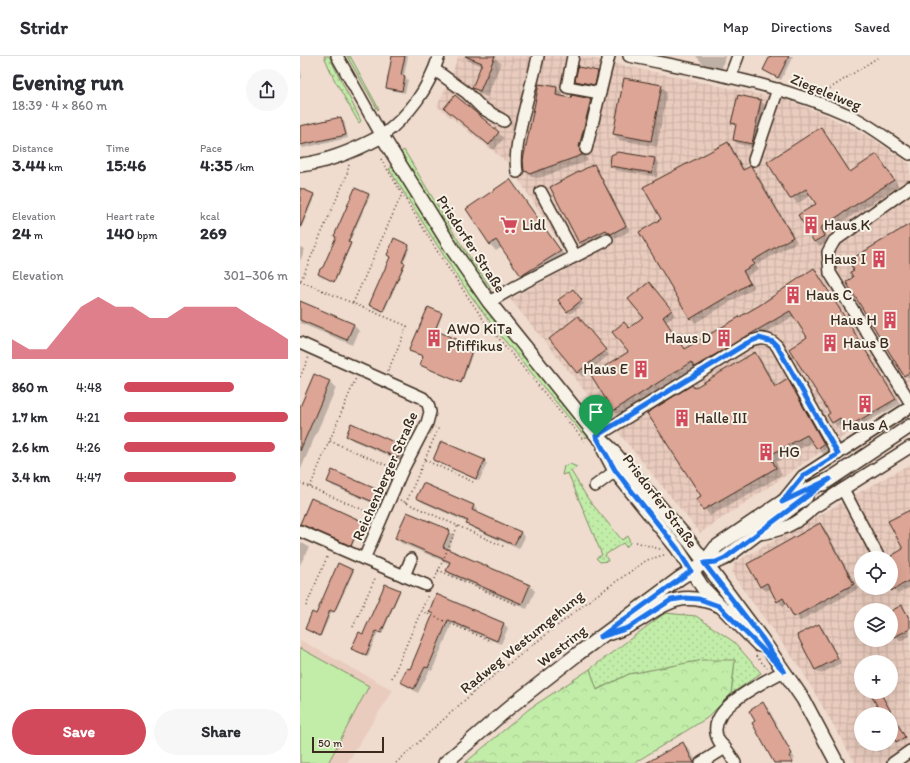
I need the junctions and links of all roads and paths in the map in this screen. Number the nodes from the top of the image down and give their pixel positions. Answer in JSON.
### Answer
{"nodes":[{"id":1,"x":337,"y":56,"type":"edge"},
{"id":2,"x":439,"y":56,"type":"edge"},
{"id":3,"x":538,"y":56,"type":"edge"},
{"id":4,"x":573,"y":56,"type":"edge"},
{"id":5,"x":609,"y":56,"type":"edge"},
{"id":6,"x":629,"y":56,"type":"edge"},
{"id":7,"x":738,"y":56,"type":"edge"},
{"id":8,"x":880,"y":56,"type":"edge"},
{"id":9,"x":435,"y":70,"type":"junction"},
{"id":10,"x":730,"y":77,"type":"junction"},
{"id":11,"x":778,"y":89,"type":"junction"},
{"id":12,"x":600,"y":93,"type":"junction"},
{"id":13,"x":812,"y":100,"type":"junction"},
{"id":14,"x":504,"y":121,"type":"dead end"},
{"id":15,"x":382,"y":136,"type":"junction"},
{"id":16,"x":586,"y":150,"type":"dead end"},
{"id":17,"x":910,"y":154,"type":"edge"},
{"id":18,"x":754,"y":160,"type":"dead end"},
{"id":19,"x":349,"y":164,"type":"dead end"},
{"id":20,"x":300,"y":165,"type":"edge"},
{"id":21,"x":517,"y":172,"type":"dead end"},
{"id":22,"x":910,"y":187,"type":"edge"},
{"id":23,"x":541,"y":192,"type":"dead end"},
{"id":24,"x":402,"y":194,"type":"dead end"},
{"id":25,"x":607,"y":240,"type":"dead end"},
{"id":26,"x":575,"y":256,"type":"junction"},
{"id":27,"x":300,"y":281,"type":"edge"},
{"id":28,"x":489,"y":302,"type":"junction"},
{"id":29,"x":353,"y":303,"type":"junction"},
{"id":30,"x":300,"y":343,"type":"edge"},
{"id":31,"x":313,"y":348,"type":"junction"},
{"id":32,"x":360,"y":369,"type":"junction"},
{"id":33,"x":300,"y":377,"type":"edge"},
{"id":34,"x":384,"y":380,"type":"junction"},
{"id":35,"x":910,"y":402,"type":"edge"},
{"id":36,"x":910,"y":407,"type":"edge"},
{"id":37,"x":427,"y":423,"type":"junction"},
{"id":38,"x":910,"y":426,"type":"edge"},
{"id":39,"x":596,"y":436,"type":"junction"},
{"id":40,"x":329,"y":441,"type":"junction"},
{"id":41,"x":910,"y":447,"type":"edge"},
{"id":42,"x":838,"y":454,"type":"junction"},
{"id":43,"x":425,"y":460,"type":"junction"},
{"id":44,"x":619,"y":467,"type":"junction"},
{"id":45,"x":402,"y":471,"type":"junction"},
{"id":46,"x":830,"y":479,"type":"junction"},
{"id":47,"x":473,"y":482,"type":"dead end"},
{"id":48,"x":300,"y":483,"type":"edge"},
{"id":49,"x":595,"y":486,"type":"dead end"},
{"id":50,"x":310,"y":487,"type":"junction"},
{"id":51,"x":843,"y":489,"type":"junction"},
{"id":52,"x":391,"y":496,"type":"junction"},
{"id":53,"x":782,"y":502,"type":"junction"},
{"id":54,"x":406,"y":503,"type":"junction"},
{"id":55,"x":382,"y":518,"type":"junction"},
{"id":56,"x":458,"y":525,"type":"junction"},
{"id":57,"x":300,"y":531,"type":"edge"},
{"id":58,"x":756,"y":534,"type":"junction"},
{"id":59,"x":636,"y":542,"type":"dead end"},
{"id":60,"x":333,"y":545,"type":"junction"},
{"id":61,"x":505,"y":547,"type":"dead end"},
{"id":62,"x":875,"y":551,"type":"edge"},
{"id":63,"x":364,"y":559,"type":"junction"},
{"id":64,"x":411,"y":559,"type":"dead end"},
{"id":65,"x":704,"y":563,"type":"junction"},
{"id":66,"x":380,"y":566,"type":"junction"},
{"id":67,"x":438,"y":570,"type":"junction"},
{"id":68,"x":691,"y":571,"type":"junction"},
{"id":69,"x":404,"y":576,"type":"junction"},
{"id":70,"x":429,"y":586,"type":"junction"},
{"id":71,"x":517,"y":605,"type":"dead end"},
{"id":72,"x":306,"y":606,"type":"dead end"},
{"id":73,"x":719,"y":606,"type":"junction"},
{"id":74,"x":421,"y":611,"type":"junction"},
{"id":75,"x":353,"y":627,"type":"dead end"},
{"id":76,"x":600,"y":637,"type":"junction"},
{"id":77,"x":491,"y":641,"type":"dead end"},
{"id":78,"x":784,"y":671,"type":"junction"},
{"id":79,"x":392,"y":678,"type":"dead end"},
{"id":80,"x":726,"y":748,"type":"junction"},
{"id":81,"x":910,"y":751,"type":"edge"},
{"id":82,"x":396,"y":763,"type":"edge"},
{"id":83,"x":444,"y":763,"type":"edge"},
{"id":84,"x":701,"y":763,"type":"edge"},
{"id":85,"x":735,"y":763,"type":"edge"},
{"id":86,"x":837,"y":763,"type":"edge"},
{"id":87,"x":893,"y":763,"type":"edge"}],
"edges":[{"from":1,"to":15,"type":"street","name":"Prisdorfer Straße"},
{"from":2,"to":9,"type":"street"},
{"from":3,"to":21,"type":"street"},
{"from":4,"to":12,"type":"street"},
{"from":5,"to":12,"type":"street"},
{"from":6,"to":10,"type":"street","name":"Ziegeleiweg"},
{"from":7,"to":10,"type":"street"},
{"from":8,"to":13,"type":"path"},
{"from":9,"to":14,"type":"street"},
{"from":9,"to":15,"type":"street"},
{"from":10,"to":11,"type":"street","name":"Ziegeleiweg"},
{"from":11,"to":13,"type":"street","name":"Ziegeleiweg"},
{"from":11,"to":18,"type":"street"},
{"from":12,"to":16,"type":"street"},
{"from":13,"to":17,"type":"street","name":"Ziegeleiweg"},
{"from":15,"to":20,"type":"main road"},
{"from":15,"to":28,"type":"main road","name":"Prisdorfer Straße"},
{"from":19,"to":27,"type":"path"},
{"from":22,"to":35,"type":"street"},
{"from":23,"to":26,"type":"street"},
{"from":24,"to":29,"type":"path"},
{"from":25,"to":26,"type":"street"},
{"from":26,"to":28,"type":"street"},
{"from":27,"to":29,"type":"path"},
{"from":28,"to":39,"type":"main road","name":"Prisdorfer Straße"},
{"from":29,"to":34,"type":"path"},
{"from":30,"to":31,"type":"street","name":"Reichenberger Straße"},
{"from":31,"to":32,"type":"street","name":"Reichenberger Straße"},
{"from":31,"to":33,"type":"path"},
{"from":32,"to":34,"type":"street","name":"Reichenberger Straße"},
{"from":32,"to":40,"type":"path"},
{"from":34,"to":37,"type":"street","name":"Reichenberger Straße"},
{"from":36,"to":42,"type":"street"},
{"from":37,"to":43,"type":"path"},
{"from":37,"to":45,"type":"street","name":"Reichenberger Straße"},
{"from":38,"to":46,"type":"main road","name":"Westring"},
{"from":39,"to":42,"type":"street"},
{"from":39,"to":44,"type":"main road","name":"Prisdorfer Straße"},
{"from":40,"to":45,"type":"path"},
{"from":40,"to":50,"type":"path"},
{"from":41,"to":51,"type":"street"},
{"from":42,"to":53,"type":"street"},
{"from":43,"to":47,"type":"path"},
{"from":43,"to":54,"type":"path"},
{"from":44,"to":49,"type":"street"},
{"from":44,"to":65,"type":"main road","name":"Prisdorfer Straße"},
{"from":44,"to":68,"type":"main road","name":"Prisdorfer Straße"},
{"from":45,"to":52,"type":"street","name":"Reichenberger Straße"},
{"from":46,"to":53,"type":"main road","name":"Westring"},
{"from":46,"to":58,"type":"main road","name":"Westring"},
{"from":48,"to":50,"type":"path"},
{"from":50,"to":55,"type":"path"},
{"from":51,"to":58,"type":"street"},
{"from":51,"to":62,"type":"street"},
{"from":52,"to":54,"type":"path"},
{"from":52,"to":55,"type":"street","name":"Reichenberger Straße"},
{"from":53,"to":65,"type":"main road","name":"Westring"},
{"from":54,"to":56,"type":"path"},
{"from":55,"to":63,"type":"street","name":"Reichenberger Straße"},
{"from":56,"to":61,"type":"path"},
{"from":56,"to":67,"type":"path"},
{"from":57,"to":60,"type":"street","name":"Reichenberger Straße"},
{"from":58,"to":65,"type":"main road","name":"Westring"},
{"from":59,"to":82,"type":"path","name":"Radweg Westumgehung"},
{"from":60,"to":63,"type":"street","name":"Reichenberger Straße"},
{"from":60,"to":72,"type":"path"},
{"from":63,"to":66,"type":"street","name":"Reichenberger Straße"},
{"from":64,"to":69,"type":"street"},
{"from":65,"to":68,"type":"main road","name":"Westring"},
{"from":65,"to":78,"type":"main road","name":"Prisdorfer Straße"},
{"from":66,"to":69,"type":"street","name":"Reichenberger Straße"},
{"from":66,"to":75,"type":"path"},
{"from":67,"to":70,"type":"path"},
{"from":67,"to":71,"type":"path"},
{"from":68,"to":73,"type":"main road","name":"Prisdorfer Straße"},
{"from":68,"to":76,"type":"main road","name":"Westring"},
{"from":69,"to":70,"type":"street","name":"Reichenberger Straße"},
{"from":70,"to":74,"type":"path"},
{"from":73,"to":76,"type":"main road"},
{"from":73,"to":78,"type":"main road","name":"Prisdorfer Straße"},
{"from":74,"to":77,"type":"path"},
{"from":74,"to":79,"type":"path"},
{"from":76,"to":83,"type":"main road","name":"Westring"},
{"from":78,"to":80,"type":"street"},
{"from":78,"to":86,"type":"main road","name":"Prisdorfer Straße"},
{"from":80,"to":84,"type":"street"},
{"from":80,"to":85,"type":"street"},
{"from":81,"to":87,"type":"street"}]}
